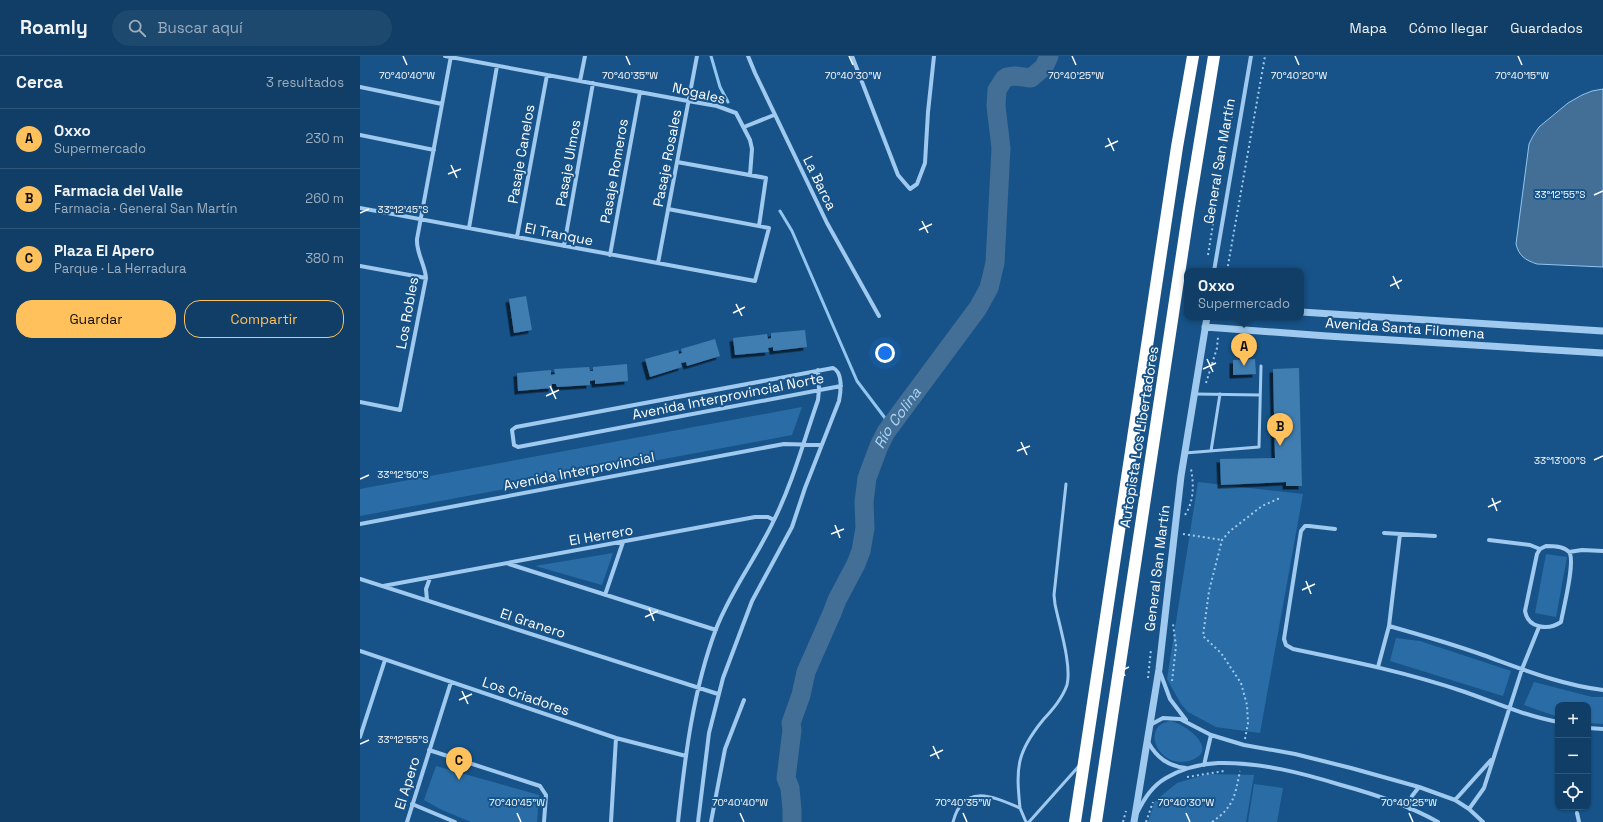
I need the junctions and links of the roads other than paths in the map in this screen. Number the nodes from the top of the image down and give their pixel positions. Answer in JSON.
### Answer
{"nodes":[{"id":1,"x":445,"y":56,"type":"edge"},
{"id":2,"x":585,"y":56,"type":"edge"},
{"id":3,"x":697,"y":56,"type":"edge"},
{"id":4,"x":748,"y":56,"type":"edge"},
{"id":5,"x":852,"y":56,"type":"edge"},
{"id":6,"x":934,"y":56,"type":"edge"},
{"id":7,"x":1193,"y":56,"type":"edge"},
{"id":8,"x":1214,"y":56,"type":"edge"},
{"id":9,"x":1251,"y":56,"type":"edge"},
{"id":10,"x":451,"y":57,"type":"edge"},
{"id":11,"x":497,"y":66,"type":"junction"},
{"id":12,"x":547,"y":75,"type":"junction"},
{"id":13,"x":580,"y":81,"type":"junction"},
{"id":14,"x":593,"y":83,"type":"junction"},
{"id":15,"x":360,"y":87,"type":"edge"},
{"id":16,"x":640,"y":92,"type":"junction"},
{"id":17,"x":688,"y":101,"type":"junction"},
{"id":18,"x":442,"y":104,"type":"junction"},
{"id":19,"x":774,"y":114,"type":"junction"},
{"id":20,"x":744,"y":127,"type":"junction"},
{"id":21,"x":360,"y":135,"type":"edge"},
{"id":22,"x":434,"y":150,"type":"junction"},
{"id":23,"x":677,"y":162,"type":"junction"},
{"id":24,"x":750,"y":176,"type":"junction"},
{"id":25,"x":360,"y":208,"type":"edge"},
{"id":26,"x":668,"y":210,"type":"junction"},
{"id":27,"x":421,"y":219,"type":"junction"},
{"id":28,"x":760,"y":226,"type":"junction"},
{"id":29,"x":470,"y":228,"type":"junction"},
{"id":30,"x":517,"y":237,"type":"junction"},
{"id":31,"x":564,"y":246,"type":"junction"},
{"id":32,"x":610,"y":254,"type":"junction"},
{"id":33,"x":658,"y":263,"type":"junction"},
{"id":34,"x":360,"y":266,"type":"edge"},
{"id":35,"x":1214,"y":268,"type":"edge"},
{"id":36,"x":426,"y":278,"type":"junction"},
{"id":37,"x":1304,"y":312,"type":"edge"},
{"id":38,"x":879,"y":316,"type":"dead end"},
{"id":39,"x":1206,"y":320,"type":"edge"},
{"id":40,"x":1205,"y":327,"type":"junction"},
{"id":41,"x":1603,"y":331,"type":"edge"},
{"id":42,"x":1603,"y":353,"type":"edge"},
{"id":43,"x":1261,"y":366,"type":"dead end"},
{"id":44,"x":818,"y":370,"type":"junction"},
{"id":45,"x":841,"y":386,"type":"junction"},
{"id":46,"x":819,"y":390,"type":"junction"},
{"id":47,"x":1199,"y":394,"type":"junction"},
{"id":48,"x":1220,"y":394,"type":"junction"},
{"id":49,"x":1260,"y":395,"type":"junction"},
{"id":50,"x":360,"y":402,"type":"edge"},
{"id":51,"x":803,"y":444,"type":"junction"},
{"id":52,"x":822,"y":445,"type":"junction"},
{"id":53,"x":1211,"y":451,"type":"junction"},
{"id":54,"x":1185,"y":453,"type":"junction"},
{"id":55,"x":1066,"y":484,"type":"dead end"},
{"id":56,"x":774,"y":520,"type":"junction"},
{"id":57,"x":360,"y":524,"type":"edge"},
{"id":58,"x":1335,"y":529,"type":"dead end"},
{"id":59,"x":1384,"y":533,"type":"dead end"},
{"id":60,"x":1400,"y":534,"type":"junction"},
{"id":61,"x":1435,"y":536,"type":"dead end"},
{"id":62,"x":1489,"y":540,"type":"dead end"},
{"id":63,"x":623,"y":542,"type":"junction"},
{"id":64,"x":1540,"y":549,"type":"junction"},
{"id":65,"x":1603,"y":551,"type":"edge"},
{"id":66,"x":1569,"y":552,"type":"junction"},
{"id":67,"x":508,"y":564,"type":"junction"},
{"id":68,"x":430,"y":578,"type":"junction"},
{"id":69,"x":360,"y":579,"type":"edge"},
{"id":70,"x":383,"y":586,"type":"junction"},
{"id":71,"x":605,"y":595,"type":"junction"},
{"id":72,"x":427,"y":600,"type":"junction"},
{"id":73,"x":1389,"y":626,"type":"junction"},
{"id":74,"x":1539,"y":627,"type":"junction"},
{"id":75,"x":716,"y":630,"type":"junction"},
{"id":76,"x":360,"y":651,"type":"edge"},
{"id":77,"x":385,"y":660,"type":"junction"},
{"id":78,"x":1378,"y":667,"type":"junction"},
{"id":79,"x":1159,"y":669,"type":"junction"},
{"id":80,"x":1522,"y":669,"type":"junction"},
{"id":81,"x":451,"y":682,"type":"junction"},
{"id":82,"x":698,"y":688,"type":"junction"},
{"id":83,"x":1603,"y":690,"type":"edge"},
{"id":84,"x":718,"y":694,"type":"junction"},
{"id":85,"x":744,"y":700,"type":"dead end"},
{"id":86,"x":1509,"y":709,"type":"junction"},
{"id":87,"x":1186,"y":720,"type":"junction"},
{"id":88,"x":1555,"y":721,"type":"edge"},
{"id":89,"x":1150,"y":725,"type":"junction"},
{"id":90,"x":1591,"y":728,"type":"edge"},
{"id":91,"x":1603,"y":729,"type":"edge"},
{"id":92,"x":1211,"y":735,"type":"junction"},
{"id":93,"x":360,"y":737,"type":"edge"},
{"id":94,"x":616,"y":738,"type":"junction"},
{"id":95,"x":1147,"y":739,"type":"junction"},
{"id":96,"x":429,"y":750,"type":"junction"},
{"id":97,"x":1086,"y":754,"type":"junction"},
{"id":98,"x":686,"y":756,"type":"junction"},
{"id":99,"x":1492,"y":759,"type":"junction"},
{"id":100,"x":1204,"y":765,"type":"junction"},
{"id":101,"x":1188,"y":768,"type":"junction"},
{"id":102,"x":1419,"y":787,"type":"junction"},
{"id":103,"x":1455,"y":800,"type":"junction"},
{"id":104,"x":412,"y":804,"type":"junction"},
{"id":105,"x":1020,"y":808,"type":"junction"},
{"id":106,"x":1410,"y":809,"type":"junction"},
{"id":107,"x":1469,"y":809,"type":"junction"},
{"id":108,"x":1577,"y":813,"type":"dead end"},
{"id":109,"x":1135,"y":819,"type":"edge"},
{"id":110,"x":407,"y":822,"type":"edge"},
{"id":111,"x":455,"y":822,"type":"edge"},
{"id":112,"x":544,"y":822,"type":"edge"},
{"id":113,"x":611,"y":822,"type":"edge"},
{"id":114,"x":678,"y":822,"type":"edge"},
{"id":115,"x":698,"y":822,"type":"edge"},
{"id":116,"x":711,"y":822,"type":"edge"},
{"id":117,"x":953,"y":822,"type":"edge"},
{"id":118,"x":1026,"y":822,"type":"edge"},
{"id":119,"x":1029,"y":822,"type":"edge"},
{"id":120,"x":1075,"y":822,"type":"edge"},
{"id":121,"x":1096,"y":822,"type":"edge"},
{"id":122,"x":1438,"y":822,"type":"edge"},
{"id":123,"x":1483,"y":822,"type":"edge"},
{"id":124,"x":1578,"y":822,"type":"edge"}],
"edges":[{"from":1,"to":10,"type":"street","name":"Nogales"},
{"from":2,"to":13,"type":"street"},
{"from":3,"to":17,"type":"street","name":"Pasaje Rosales"},
{"from":4,"to":19,"type":"street","name":"La Barca"},
{"from":5,"to":6,"type":"street"},
{"from":7,"to":97,"type":"highway","name":"Autopista Los Libertadores"},
{"from":8,"to":121,"type":"highway","name":"Autopista Los Libertadores"},
{"from":9,"to":35,"type":"street","name":"General San Martín"},
{"from":10,"to":11,"type":"street","name":"Nogales"},
{"from":10,"to":18,"type":"street","name":"Los Robles"},
{"from":11,"to":12,"type":"street","name":"Nogales"},
{"from":11,"to":29,"type":"street"},
{"from":12,"to":13,"type":"street","name":"Nogales"},
{"from":12,"to":30,"type":"street","name":"Pasaje Canelos"},
{"from":13,"to":14,"type":"street","name":"Nogales"},
{"from":14,"to":16,"type":"street","name":"Nogales"},
{"from":14,"to":31,"type":"street","name":"Pasaje Ulmos"},
{"from":15,"to":18,"type":"street"},
{"from":16,"to":17,"type":"street","name":"Nogales"},
{"from":16,"to":32,"type":"street","name":"Pasaje Romeros"},
{"from":17,"to":20,"type":"street","name":"Nogales"},
{"from":17,"to":23,"type":"street","name":"Pasaje Rosales"},
{"from":18,"to":22,"type":"street","name":"Los Robles"},
{"from":19,"to":20,"type":"street"},
{"from":19,"to":38,"type":"street","name":"La Barca"},
{"from":20,"to":24,"type":"street"},
{"from":21,"to":22,"type":"street"},
{"from":22,"to":27,"type":"street","name":"Los Robles"},
{"from":23,"to":24,"type":"street"},
{"from":23,"to":26,"type":"street","name":"Pasaje Rosales"},
{"from":24,"to":28,"type":"street"},
{"from":25,"to":27,"type":"street","name":"El Tranque"},
{"from":26,"to":28,"type":"street"},
{"from":26,"to":33,"type":"street","name":"Pasaje Rosales"},
{"from":27,"to":29,"type":"street","name":"El Tranque"},
{"from":27,"to":36,"type":"street","name":"Los Robles"},
{"from":28,"to":33,"type":"street","name":"El Tranque"},
{"from":29,"to":30,"type":"street","name":"El Tranque"},
{"from":30,"to":31,"type":"street","name":"El Tranque"},
{"from":31,"to":32,"type":"street","name":"El Tranque"},
{"from":32,"to":33,"type":"street","name":"El Tranque"},
{"from":34,"to":36,"type":"street"},
{"from":36,"to":50,"type":"street","name":"Los Robles"},
{"from":37,"to":41,"type":"street","name":"Avenida Santa Filomena"},
{"from":39,"to":40,"type":"street","name":"General San Martín"},
{"from":40,"to":42,"type":"street","name":"Avenida Santa Filomena"},
{"from":40,"to":47,"type":"street","name":"General San Martín"},
{"from":43,"to":49,"type":"lane"},
{"from":44,"to":45,"type":"street","name":"Avenida Interprovincial Norte"},
{"from":44,"to":46,"type":"street"},
{"from":44,"to":46,"type":"street","name":"Avenida Interprovincial Norte"},
{"from":45,"to":46,"type":"street","name":"Avenida Interprovincial Norte"},
{"from":45,"to":52,"type":"street"},
{"from":46,"to":51,"type":"street"},
{"from":47,"to":48,"type":"lane"},
{"from":47,"to":54,"type":"street","name":"General San Martín"},
{"from":48,"to":49,"type":"lane"},
{"from":48,"to":53,"type":"lane"},
{"from":49,"to":53,"type":"lane"},
{"from":51,"to":52,"type":"street","name":"Avenida Interprovincial"},
{"from":51,"to":56,"type":"street"},
{"from":51,"to":57,"type":"street","name":"Avenida Interprovincial"},
{"from":52,"to":84,"type":"street"},
{"from":53,"to":54,"type":"lane"},
{"from":54,"to":79,"type":"street","name":"General San Martín"},
{"from":55,"to":105,"type":"lane"},
{"from":56,"to":63,"type":"street","name":"El Herrero"},
{"from":56,"to":75,"type":"street"},
{"from":58,"to":78,"type":"street"},
{"from":59,"to":60,"type":"street"},
{"from":60,"to":61,"type":"street"},
{"from":60,"to":73,"type":"street"},
{"from":62,"to":64,"type":"street"},
{"from":63,"to":67,"type":"street","name":"El Herrero"},
{"from":63,"to":71,"type":"street"},
{"from":64,"to":66,"type":"street"},
{"from":64,"to":74,"type":"street"},
{"from":65,"to":66,"type":"street"},
{"from":66,"to":74,"type":"street"},
{"from":67,"to":68,"type":"street","name":"El Herrero"},
{"from":67,"to":71,"type":"street"},
{"from":68,"to":70,"type":"street","name":"El Herrero"},
{"from":68,"to":72,"type":"street"},
{"from":69,"to":70,"type":"street","name":"El Granero"},
{"from":70,"to":72,"type":"street","name":"El Granero"},
{"from":71,"to":75,"type":"street"},
{"from":72,"to":82,"type":"street","name":"El Granero"},
{"from":73,"to":78,"type":"street"},
{"from":73,"to":80,"type":"street"},
{"from":74,"to":80,"type":"street"},
{"from":75,"to":82,"type":"street"},
{"from":76,"to":77,"type":"street","name":"Los Criadores"},
{"from":77,"to":81,"type":"street","name":"Los Criadores"},
{"from":77,"to":93,"type":"street"},
{"from":78,"to":86,"type":"street"},
{"from":79,"to":87,"type":"street"},
{"from":79,"to":89,"type":"street","name":"General San Martín"},
{"from":80,"to":83,"type":"street"},
{"from":80,"to":86,"type":"street"},
{"from":81,"to":94,"type":"street","name":"Los Criadores"},
{"from":81,"to":96,"type":"street","name":"El Apero"},
{"from":82,"to":84,"type":"street","name":"El Granero"},
{"from":82,"to":98,"type":"street"},
{"from":84,"to":115,"type":"street"},
{"from":85,"to":116,"type":"street"},
{"from":86,"to":88,"type":"street"},
{"from":86,"to":99,"type":"street"},
{"from":87,"to":89,"type":"street"},
{"from":87,"to":92,"type":"street"},
{"from":89,"to":95,"type":"street","name":"General San Martín"},
{"from":90,"to":91,"type":"street"},
{"from":92,"to":100,"type":"street"},
{"from":92,"to":102,"type":"street"},
{"from":94,"to":98,"type":"street","name":"Los Criadores"},
{"from":94,"to":113,"type":"street"},
{"from":95,"to":101,"type":"street"},
{"from":95,"to":109,"type":"street","name":"General San Martín"},
{"from":96,"to":104,"type":"street","name":"El Apero"},
{"from":96,"to":112,"type":"street"},
{"from":97,"to":119,"type":"lane"},
{"from":97,"to":120,"type":"highway","name":"Autopista Los Libertadores"},
{"from":98,"to":114,"type":"street"},
{"from":99,"to":103,"type":"street"},
{"from":99,"to":107,"type":"street"},
{"from":100,"to":101,"type":"street"},
{"from":100,"to":106,"type":"street"},
{"from":101,"to":109,"type":"street"},
{"from":102,"to":103,"type":"street"},
{"from":102,"to":106,"type":"street"},
{"from":103,"to":107,"type":"street"},
{"from":104,"to":110,"type":"street","name":"El Apero"},
{"from":104,"to":111,"type":"street"},
{"from":105,"to":117,"type":"lane"},
{"from":105,"to":118,"type":"lane"},
{"from":106,"to":122,"type":"street"},
{"from":107,"to":123,"type":"street"},
{"from":108,"to":124,"type":"street"}]}
